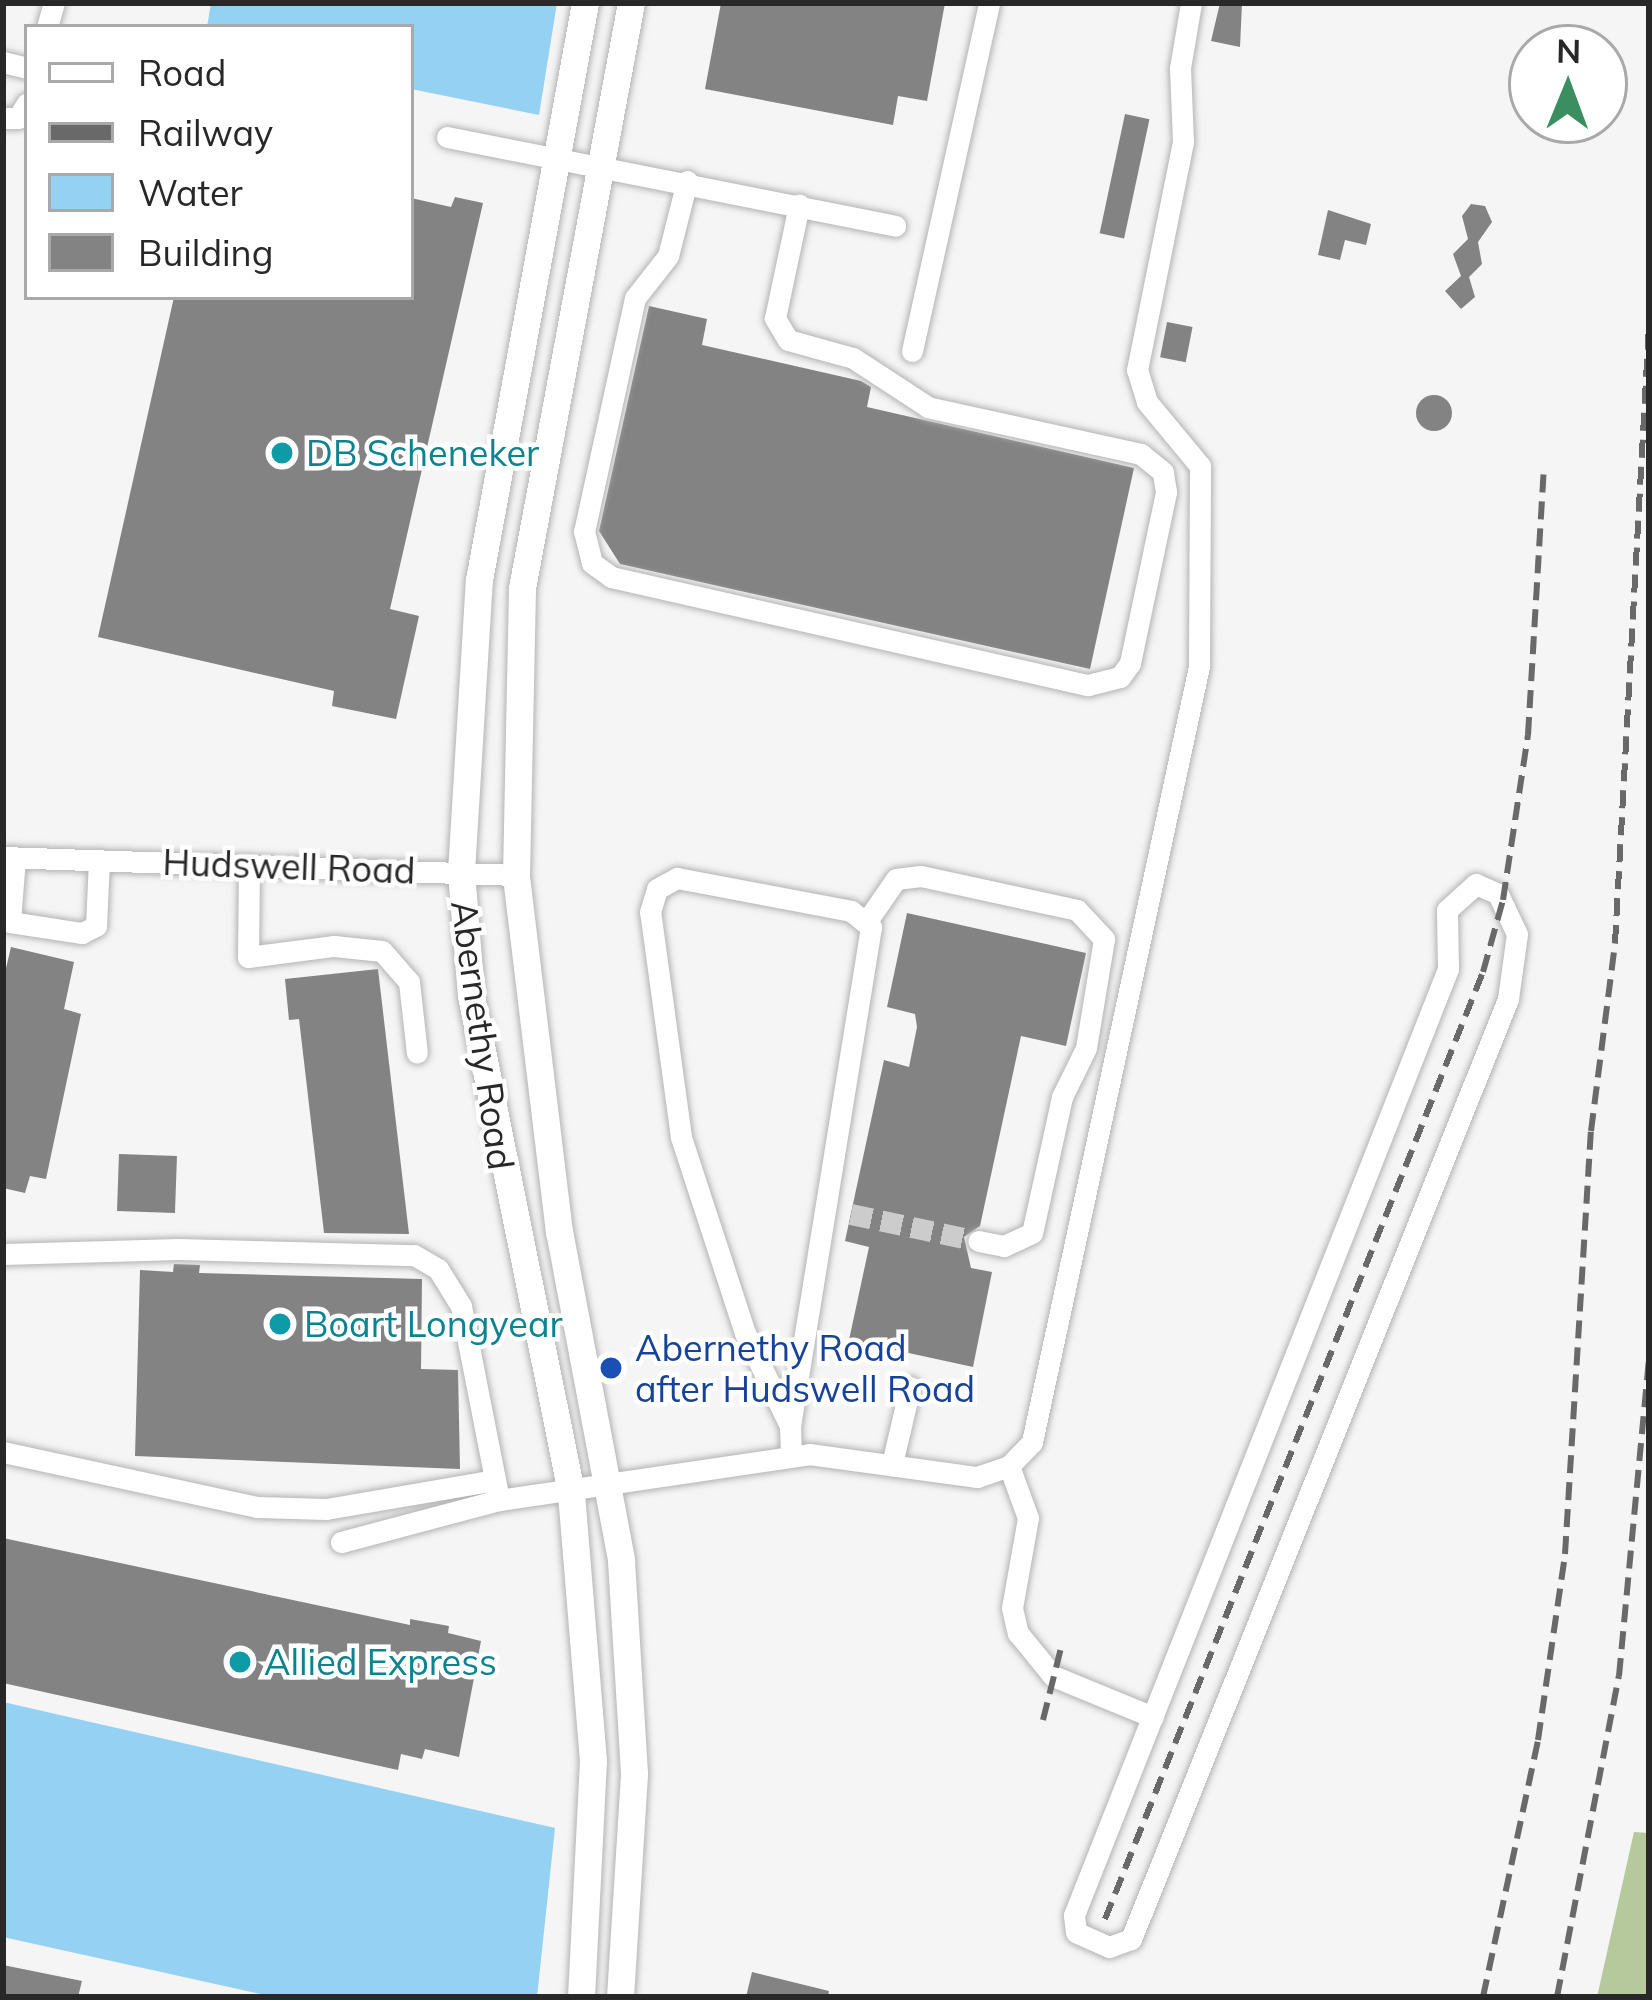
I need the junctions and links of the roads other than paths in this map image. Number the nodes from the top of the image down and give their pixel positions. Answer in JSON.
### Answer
{"nodes":[{"id":1,"x":584,"y":3,"type":"edge"},
{"id":2,"x":631,"y":3,"type":"edge"},
{"id":3,"x":989,"y":3,"type":"edge"},
{"id":4,"x":1191,"y":3,"type":"edge"},
{"id":5,"x":447,"y":136,"type":"dead end"},
{"id":6,"x":555,"y":160,"type":"junction"},
{"id":7,"x":601,"y":162,"type":"junction"},
{"id":8,"x":687,"y":181,"type":"junction"},
{"id":9,"x":799,"y":206,"type":"junction"},
{"id":10,"x":895,"y":226,"type":"dead end"},
{"id":11,"x":912,"y":351,"type":"dead end"},
{"id":12,"x":7,"y":854,"type":"edge"},
{"id":13,"x":99,"y":860,"type":"junction"},
{"id":14,"x":249,"y":865,"type":"junction"},
{"id":15,"x":460,"y":872,"type":"junction"},
{"id":16,"x":516,"y":875,"type":"junction"},
{"id":17,"x":867,"y":921,"type":"junction"},
{"id":18,"x":417,"y":1053,"type":"dead end"},
{"id":19,"x":978,"y":1241,"type":"tunnel mouth"},
{"id":20,"x":3,"y":1255,"type":"edge"},
{"id":21,"x":910,"y":1387,"type":"dead end"},
{"id":22,"x":790,"y":1426,"type":"junction"},
{"id":23,"x":3,"y":1452,"type":"edge"},
{"id":24,"x":791,"y":1456,"type":"junction"},
{"id":25,"x":892,"y":1464,"type":"junction"},
{"id":26,"x":1009,"y":1466,"type":"junction"},
{"id":27,"x":610,"y":1485,"type":"junction"},
{"id":28,"x":497,"y":1490,"type":"junction"},
{"id":29,"x":571,"y":1492,"type":"junction"},
{"id":30,"x":341,"y":1542,"type":"dead end"},
{"id":31,"x":1153,"y":1717,"type":"junction"},
{"id":32,"x":581,"y":1997,"type":"edge"},
{"id":33,"x":620,"y":1997,"type":"edge"}],
"edges":[{"from":1,"to":6,"type":"main road","name":"Abernethy Road"},
{"from":2,"to":7,"type":"main road","name":"Abernethy Road"},
{"from":3,"to":11,"type":"street"},
{"from":4,"to":26,"type":"street"},
{"from":5,"to":6,"type":"street"},
{"from":6,"to":7,"type":"street"},
{"from":6,"to":15,"type":"main road","name":"Abernethy Road"},
{"from":7,"to":8,"type":"street"},
{"from":7,"to":16,"type":"main road","name":"Abernethy Road"},
{"from":8,"to":9,"type":"street"},
{"from":8,"to":9,"type":"street"},
{"from":9,"to":10,"type":"street"},
{"from":12,"to":13,"type":"street","name":"Hudswell Road"},
{"from":12,"to":13,"type":"street"},
{"from":13,"to":14,"type":"street","name":"Hudswell Road"},
{"from":14,"to":15,"type":"street","name":"Hudswell Road"},
{"from":14,"to":18,"type":"street"},
{"from":15,"to":16,"type":"street","name":"Hudswell Road"},
{"from":15,"to":29,"type":"main road","name":"Abernethy Road"},
{"from":16,"to":27,"type":"main road","name":"Abernethy Road"},
{"from":17,"to":19,"type":"street"},
{"from":17,"to":22,"type":"street"},
{"from":17,"to":22,"type":"street"},
{"from":20,"to":28,"type":"street"},
{"from":21,"to":25,"type":"street"},
{"from":22,"to":24,"type":"street"},
{"from":23,"to":28,"type":"street"},
{"from":24,"to":25,"type":"street"},
{"from":24,"to":27,"type":"street"},
{"from":25,"to":26,"type":"street"},
{"from":26,"to":31,"type":"street"},
{"from":27,"to":29,"type":"street"},
{"from":27,"to":33,"type":"main road","name":"Abernethy Road"},
{"from":28,"to":29,"type":"street"},
{"from":28,"to":30,"type":"street"},
{"from":29,"to":32,"type":"main road","name":"Abernethy Road"},
{"from":31,"to":31,"type":"street"}]}
